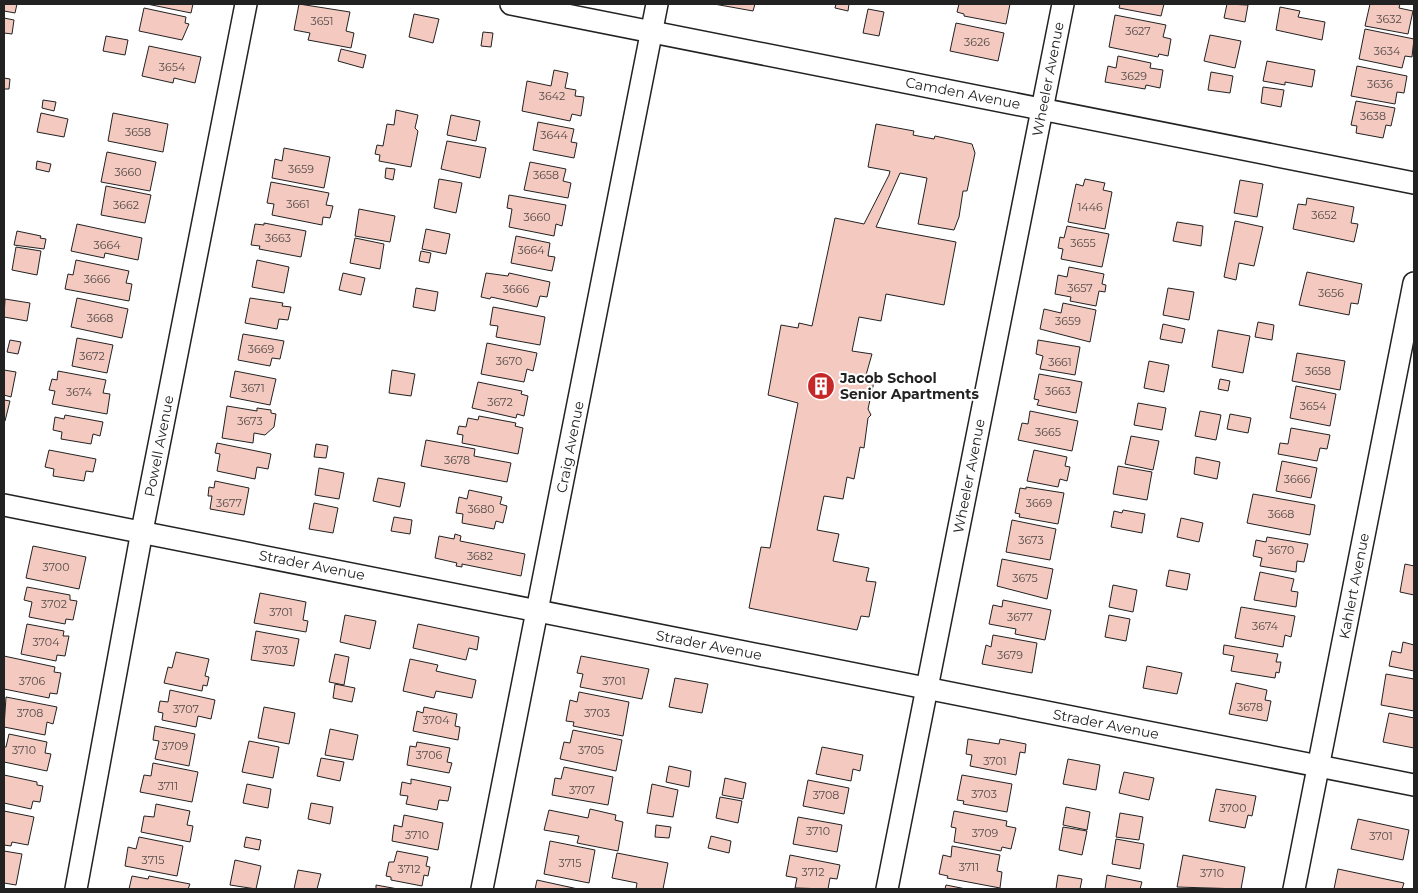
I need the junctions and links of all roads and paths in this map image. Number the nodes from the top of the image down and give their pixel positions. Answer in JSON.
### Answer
{"nodes":[{"id":1,"x":246,"y":4,"type":"edge"},
{"id":2,"x":511,"y":4,"type":"edge"},
{"id":3,"x":657,"y":4,"type":"edge"},
{"id":4,"x":1063,"y":4,"type":"edge"},
{"id":5,"x":652,"y":32,"type":"junction"},
{"id":6,"x":1042,"y":108,"type":"junction"},
{"id":7,"x":1414,"y":183,"type":"edge"},
{"id":8,"x":1414,"y":283,"type":"edge"},
{"id":9,"x":4,"y":505,"type":"edge"},
{"id":10,"x":142,"y":531,"type":"junction"},
{"id":11,"x":537,"y":612,"type":"junction"},
{"id":12,"x":926,"y":689,"type":"junction"},
{"id":13,"x":1318,"y":766,"type":"junction"},
{"id":14,"x":1414,"y":785,"type":"edge"},
{"id":15,"x":76,"y":889,"type":"edge"},
{"id":16,"x":482,"y":889,"type":"edge"},
{"id":17,"x":887,"y":889,"type":"edge"},
{"id":18,"x":1294,"y":889,"type":"edge"}],
"edges":[{"from":1,"to":10,"type":"street","name":"Powell Avenue"},
{"from":2,"to":5,"type":"street","name":"Camden Avenue"},
{"from":3,"to":5,"type":"street","name":"Craig Avenue"},
{"from":4,"to":6,"type":"street","name":"Wheeler Avenue"},
{"from":5,"to":6,"type":"street","name":"Camden Avenue"},
{"from":5,"to":11,"type":"street","name":"Craig Avenue"},
{"from":6,"to":7,"type":"street","name":"Camden Avenue"},
{"from":6,"to":12,"type":"street","name":"Wheeler Avenue"},
{"from":8,"to":13,"type":"street","name":"Kahlert Avenue"},
{"from":9,"to":10,"type":"street","name":"Strader Avenue"},
{"from":10,"to":11,"type":"street","name":"Strader Avenue"},
{"from":10,"to":15,"type":"street","name":"Powell Avenue"},
{"from":11,"to":12,"type":"street","name":"Strader Avenue"},
{"from":11,"to":16,"type":"street","name":"Craig Avenue"},
{"from":12,"to":13,"type":"street","name":"Strader Avenue"},
{"from":12,"to":17,"type":"street","name":"Wheeler Avenue"},
{"from":13,"to":14,"type":"street","name":"Strader Avenue"},
{"from":13,"to":18,"type":"street","name":"Kahlert Avenue"}]}
